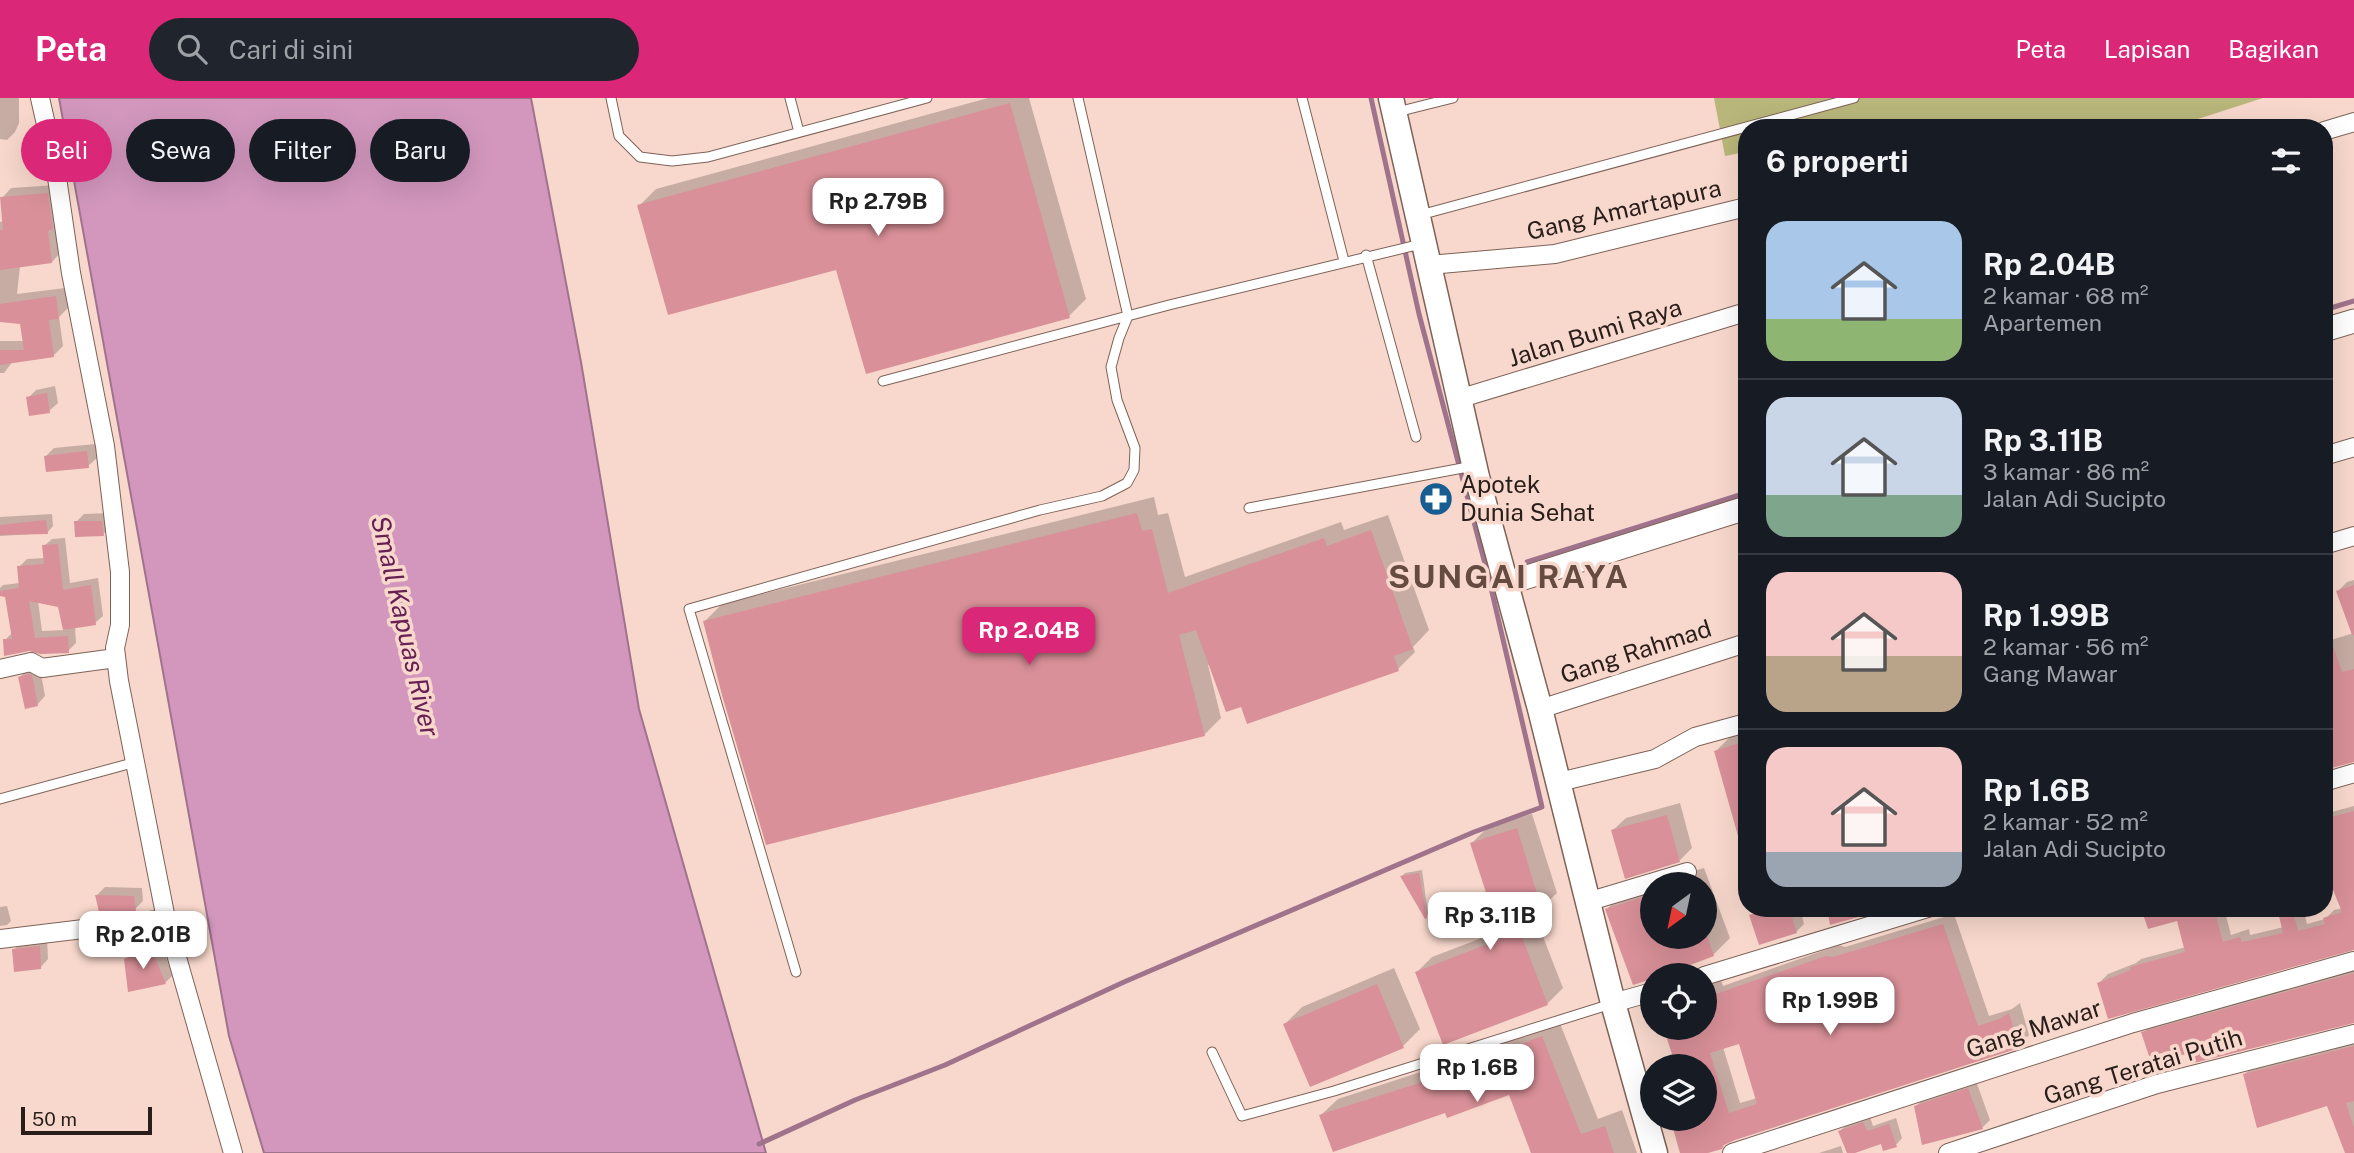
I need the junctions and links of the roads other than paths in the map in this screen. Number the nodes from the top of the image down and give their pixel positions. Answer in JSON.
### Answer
{"nodes":[{"id":1,"x":40,"y":98,"type":"edge"},
{"id":2,"x":611,"y":98,"type":"edge"},
{"id":3,"x":790,"y":98,"type":"edge"},
{"id":4,"x":927,"y":98,"type":"edge"},
{"id":5,"x":1078,"y":98,"type":"edge"},
{"id":6,"x":1302,"y":98,"type":"edge"},
{"id":7,"x":1453,"y":98,"type":"edge"},
{"id":8,"x":1854,"y":98,"type":"edge"},
{"id":9,"x":1392,"y":106,"type":"edge"},
{"id":10,"x":1776,"y":119,"type":"edge"},
{"id":11,"x":2354,"y":122,"type":"edge"},
{"id":12,"x":2333,"y":128,"type":"edge"},
{"id":13,"x":1738,"y":129,"type":"edge"},
{"id":14,"x":799,"y":132,"type":"junction"},
{"id":15,"x":1738,"y":209,"type":"edge"},
{"id":16,"x":1416,"y":216,"type":"junction"},
{"id":17,"x":1422,"y":252,"type":"junction"},
{"id":18,"x":1366,"y":256,"type":"junction"},
{"id":19,"x":1344,"y":261,"type":"junction"},
{"id":20,"x":1738,"y":314,"type":"edge"},
{"id":21,"x":1128,"y":316,"type":"junction"},
{"id":22,"x":2354,"y":321,"type":"edge"},
{"id":23,"x":2333,"y":327,"type":"edge"},
{"id":24,"x":883,"y":381,"type":"dead end"},
{"id":25,"x":1458,"y":399,"type":"junction"},
{"id":26,"x":1416,"y":437,"type":"dead end"},
{"id":27,"x":2354,"y":447,"type":"edge"},
{"id":28,"x":2333,"y":453,"type":"edge"},
{"id":29,"x":1468,"y":467,"type":"dead end"},
{"id":30,"x":1249,"y":508,"type":"dead end"},
{"id":31,"x":1738,"y":511,"type":"edge"},
{"id":32,"x":2354,"y":536,"type":"edge"},
{"id":33,"x":2333,"y":542,"type":"edge"},
{"id":34,"x":1505,"y":584,"type":"junction"},
{"id":35,"x":1738,"y":646,"type":"edge"},
{"id":36,"x":116,"y":658,"type":"junction"},
{"id":37,"x":0,"y":669,"type":"edge"},
{"id":38,"x":1540,"y":709,"type":"junction"},
{"id":39,"x":1738,"y":725,"type":"edge"},
{"id":40,"x":136,"y":762,"type":"junction"},
{"id":41,"x":2354,"y":773,"type":"edge"},
{"id":42,"x":2333,"y":779,"type":"edge"},
{"id":43,"x":1559,"y":782,"type":"junction"},
{"id":44,"x":0,"y":799,"type":"edge"},
{"id":45,"x":1640,"y":886,"type":"edge"},
{"id":46,"x":1587,"y":902,"type":"junction"},
{"id":47,"x":1875,"y":917,"type":"edge"},
{"id":48,"x":166,"y":919,"type":"junction"},
{"id":49,"x":0,"y":939,"type":"edge"},
{"id":50,"x":2354,"y":961,"type":"edge"},
{"id":51,"x":796,"y":972,"type":"dead end"},
{"id":52,"x":1717,"y":972,"type":"edge"},
{"id":53,"x":1640,"y":995,"type":"edge"},
{"id":54,"x":1613,"y":1003,"type":"junction"},
{"id":55,"x":2354,"y":1034,"type":"edge"},
{"id":56,"x":1212,"y":1052,"type":"dead end"},
{"id":57,"x":231,"y":1147,"type":"edge"},
{"id":58,"x":1655,"y":1153,"type":"edge"},
{"id":59,"x":1732,"y":1153,"type":"edge"},
{"id":60,"x":1948,"y":1153,"type":"edge"}],
"edges":[{"from":1,"to":36,"type":"street"},
{"from":2,"to":14,"type":"lane"},
{"from":3,"to":14,"type":"lane"},
{"from":4,"to":14,"type":"lane"},
{"from":5,"to":21,"type":"lane"},
{"from":6,"to":19,"type":"lane"},
{"from":7,"to":9,"type":"lane"},
{"from":8,"to":10,"type":"lane"},
{"from":9,"to":16,"type":"main road"},
{"from":11,"to":12,"type":"street"},
{"from":13,"to":16,"type":"lane"},
{"from":15,"to":17,"type":"street","name":"Gang Amartapura"},
{"from":16,"to":17,"type":"main road"},
{"from":17,"to":18,"type":"lane"},
{"from":17,"to":25,"type":"main road"},
{"from":18,"to":19,"type":"lane"},
{"from":18,"to":26,"type":"lane"},
{"from":19,"to":21,"type":"lane"},
{"from":20,"to":25,"type":"street","name":"Jalan Bumi Raya"},
{"from":21,"to":24,"type":"lane"},
{"from":21,"to":51,"type":"lane"},
{"from":22,"to":23,"type":"street"},
{"from":25,"to":34,"type":"main road"},
{"from":27,"to":28,"type":"street"},
{"from":29,"to":30,"type":"lane"},
{"from":31,"to":34,"type":"street"},
{"from":32,"to":33,"type":"street"},
{"from":34,"to":38,"type":"main road"},
{"from":35,"to":38,"type":"street","name":"Gang Rahmad"},
{"from":36,"to":37,"type":"street"},
{"from":36,"to":40,"type":"street"},
{"from":38,"to":43,"type":"main road"},
{"from":39,"to":43,"type":"street"},
{"from":40,"to":44,"type":"lane"},
{"from":40,"to":48,"type":"street"},
{"from":41,"to":42,"type":"street"},
{"from":43,"to":46,"type":"main road"},
{"from":45,"to":46,"type":"street"},
{"from":46,"to":54,"type":"main road"},
{"from":47,"to":52,"type":"street"},
{"from":48,"to":49,"type":"street"},
{"from":48,"to":57,"type":"street"},
{"from":50,"to":59,"type":"street","name":"Gang Mawar"},
{"from":53,"to":54,"type":"street"},
{"from":54,"to":56,"type":"lane"},
{"from":54,"to":58,"type":"main road"},
{"from":55,"to":60,"type":"street","name":"Gang Teratai Putih"}]}
